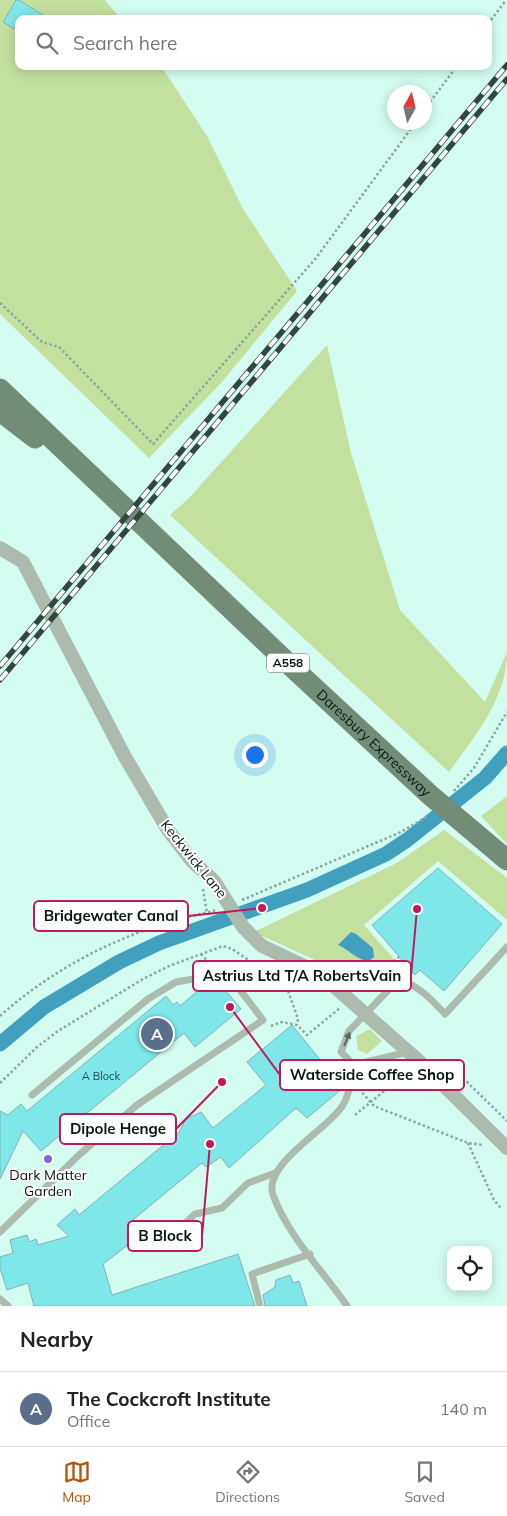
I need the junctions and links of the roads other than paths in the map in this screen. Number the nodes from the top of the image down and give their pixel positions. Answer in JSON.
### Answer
{"nodes":[{"id":1,"x":0,"y":389,"type":"edge"},
{"id":2,"x":0,"y":411,"type":"edge"},
{"id":3,"x":115,"y":498,"type":"junction"},
{"id":4,"x":0,"y":548,"type":"edge"},
{"id":5,"x":507,"y":860,"type":"edge"},
{"id":6,"x":507,"y":947,"type":"edge"},
{"id":7,"x":366,"y":1015,"type":"junction"},
{"id":8,"x":408,"y":1052,"type":"junction"},
{"id":9,"x":354,"y":1065,"type":"junction"},
{"id":10,"x":32,"y":1095,"type":"dead end"},
{"id":11,"x":507,"y":1148,"type":"edge"},
{"id":12,"x":275,"y":1173,"type":"junction"},
{"id":13,"x":0,"y":1232,"type":"edge"},
{"id":14,"x":162,"y":1244,"type":"dead end"},
{"id":15,"x":310,"y":1254,"type":"junction"},
{"id":16,"x":0,"y":1299,"type":"edge"},
{"id":17,"x":8,"y":1306,"type":"edge"},
{"id":18,"x":260,"y":1306,"type":"edge"},
{"id":19,"x":347,"y":1306,"type":"edge"}],
"edges":[{"from":1,"to":3,"type":"main road","name":"Daresbury Expressway","number":"A558"},
{"from":2,"to":3,"type":"main road","name":"Daresbury Expressway","number":"A558"},
{"from":3,"to":5,"type":"main road","name":"Daresbury Expressway","number":"A558"},
{"from":4,"to":7,"type":"street","name":"Keckwick Lane"},
{"from":6,"to":7,"type":"lane"},
{"from":7,"to":8,"type":"street","name":"Keckwick Lane"},
{"from":9,"to":7,"type":"lane","one_way":true},
{"from":8,"to":9,"type":"lane"},
{"from":8,"to":11,"type":"street","name":"Keckwick Lane"},
{"from":9,"to":12,"type":"lane"},
{"from":10,"to":13,"type":"lane"},
{"from":12,"to":14,"type":"lane"},
{"from":12,"to":15,"type":"lane"},
{"from":15,"to":18,"type":"lane"},
{"from":15,"to":19,"type":"lane"},
{"from":16,"to":17,"type":"lane"}]}
